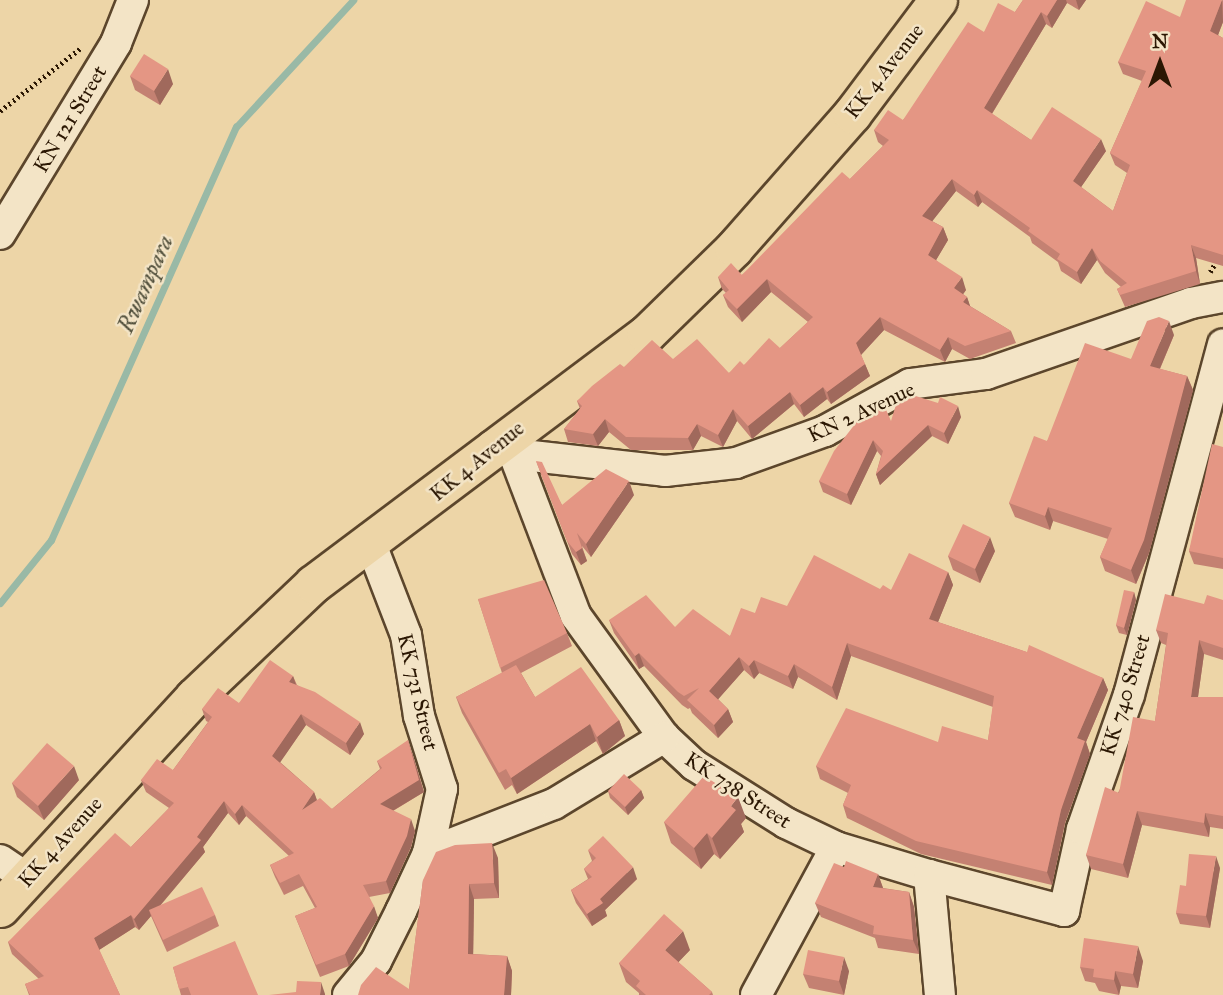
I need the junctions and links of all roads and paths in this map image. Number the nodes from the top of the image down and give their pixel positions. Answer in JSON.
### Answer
{"nodes":[{"id":1,"x":939,"y":0,"type":"edge"},
{"id":2,"x":128,"y":13,"type":"edge"},
{"id":3,"x":0,"y":111,"type":"edge"},
{"id":4,"x":0,"y":234,"type":"edge"},
{"id":5,"x":1223,"y":297,"type":"edge"},
{"id":6,"x":1223,"y":344,"type":"edge"},
{"id":7,"x":503,"y":450,"type":"junction"},
{"id":8,"x":369,"y":539,"type":"junction"},
{"id":9,"x":664,"y":737,"type":"junction"},
{"id":10,"x":836,"y":847,"type":"junction"},
{"id":11,"x":428,"y":853,"type":"junction"},
{"id":12,"x":14,"y":870,"type":"edge"},
{"id":13,"x":929,"y":875,"type":"junction"},
{"id":14,"x":0,"y":908,"type":"edge"},
{"id":15,"x":348,"y":995,"type":"edge"},
{"id":16,"x":756,"y":995,"type":"edge"},
{"id":17,"x":940,"y":995,"type":"edge"}],
"edges":[{"from":1,"to":7,"type":"main road","name":"KK 4 Avenue"},
{"from":2,"to":3,"type":"path"},
{"from":2,"to":4,"type":"street","name":"KN 121 Street"},
{"from":5,"to":7,"type":"street","name":"KN 2 Avenue"},
{"from":6,"to":13,"type":"street","name":"KK 740 Street"},
{"from":7,"to":8,"type":"main road","name":"KK 4 Avenue"},
{"from":7,"to":9,"type":"street","name":"KK 738 Street"},
{"from":8,"to":11,"type":"street","name":"KK 731 Street"},
{"from":8,"to":12,"type":"main road","name":"KK 4 Avenue"},
{"from":9,"to":10,"type":"street","name":"KK 738 Street"},
{"from":9,"to":11,"type":"street"},
{"from":10,"to":13,"type":"street","name":"KK 738 Street"},
{"from":10,"to":16,"type":"street"},
{"from":11,"to":15,"type":"street","name":"KK 731 Street"},
{"from":12,"to":14,"type":"main road","name":"KK 4 Avenue"},
{"from":13,"to":17,"type":"street"}]}
